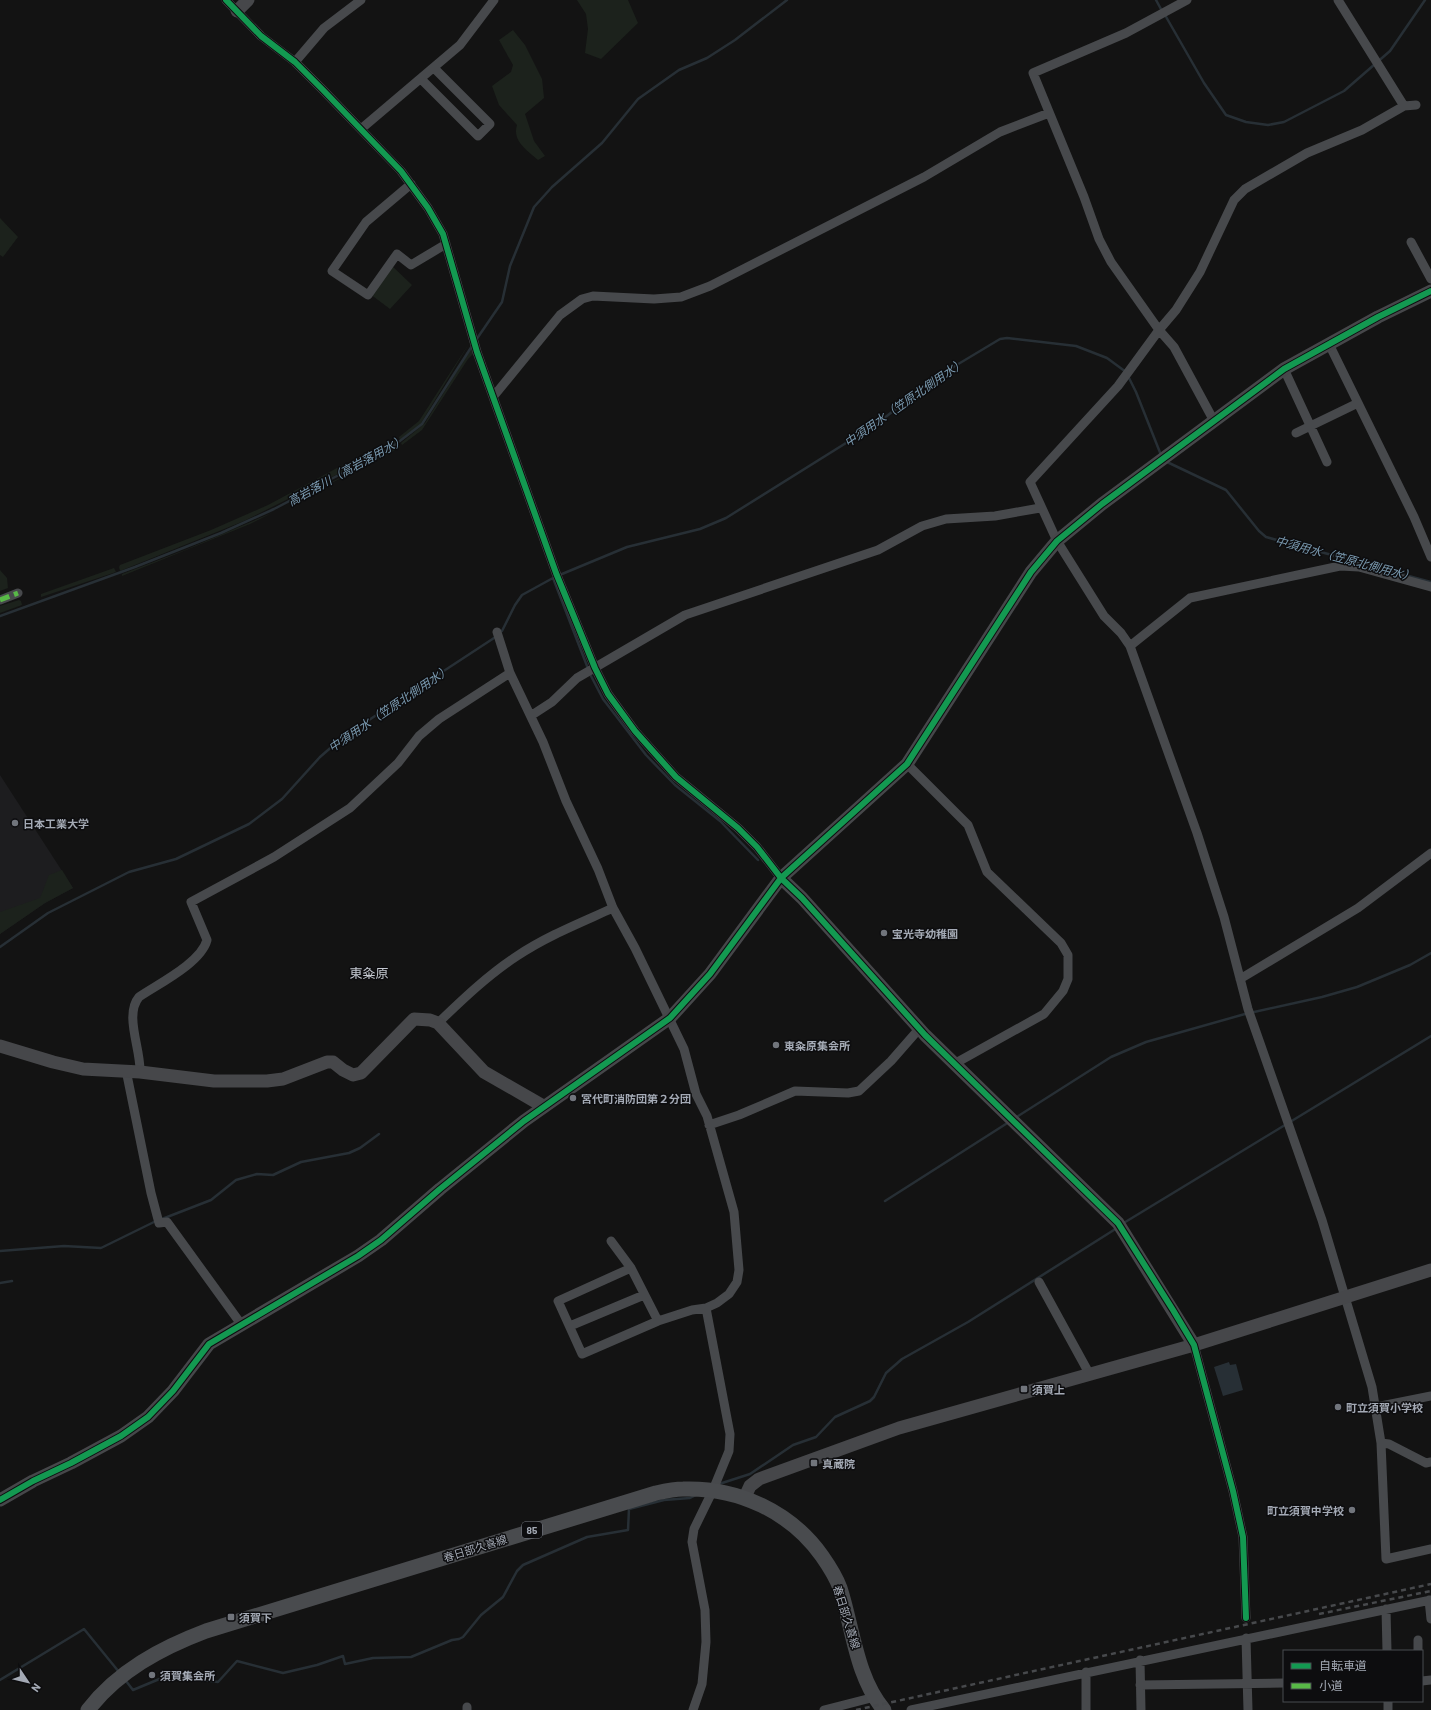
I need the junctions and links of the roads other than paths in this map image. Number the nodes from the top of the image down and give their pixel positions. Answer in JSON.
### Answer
{"nodes":[{"id":1,"x":226,"y":0,"type":"edge"},
{"id":2,"x":248,"y":0,"type":"edge"},
{"id":3,"x":361,"y":0,"type":"edge"},
{"id":4,"x":494,"y":0,"type":"edge"},
{"id":5,"x":1187,"y":0,"type":"edge"},
{"id":6,"x":1338,"y":0,"type":"edge"},
{"id":7,"x":237,"y":11,"type":"junction"},
{"id":8,"x":295,"y":62,"type":"junction"},
{"id":9,"x":434,"y":68,"type":"junction"},
{"id":10,"x":421,"y":79,"type":"junction"},
{"id":11,"x":1416,"y":105,"type":"dead end"},
{"id":12,"x":1404,"y":106,"type":"junction"},
{"id":13,"x":1049,"y":113,"type":"junction"},
{"id":14,"x":361,"y":128,"type":"junction"},
{"id":15,"x":411,"y":184,"type":"junction"},
{"id":16,"x":1411,"y":242,"type":"dead end"},
{"id":17,"x":446,"y":244,"type":"junction"},
{"id":18,"x":1431,"y":280,"type":"edge"},
{"id":19,"x":1431,"y":291,"type":"edge"},
{"id":20,"x":1158,"y":330,"type":"junction"},
{"id":21,"x":1329,"y":344,"type":"junction"},
{"id":22,"x":1284,"y":369,"type":"junction"},
{"id":23,"x":493,"y":397,"type":"junction"},
{"id":24,"x":1358,"y":403,"type":"junction"},
{"id":25,"x":1214,"y":421,"type":"junction"},
{"id":26,"x":1310,"y":426,"type":"junction"},
{"id":27,"x":1296,"y":433,"type":"dead end"},
{"id":28,"x":1327,"y":462,"type":"dead end"},
{"id":29,"x":1040,"y":508,"type":"junction"},
{"id":30,"x":1057,"y":541,"type":"junction"},
{"id":31,"x":1431,"y":557,"type":"edge"},
{"id":32,"x":1431,"y":587,"type":"edge"},
{"id":33,"x":18,"y":593,"type":"dead end"},
{"id":34,"x":0,"y":600,"type":"edge"},
{"id":35,"x":497,"y":632,"type":"dead end"},
{"id":36,"x":1130,"y":646,"type":"junction"},
{"id":37,"x":595,"y":668,"type":"junction"},
{"id":38,"x":510,"y":673,"type":"junction"},
{"id":39,"x":532,"y":715,"type":"junction"},
{"id":40,"x":907,"y":764,"type":"junction"},
{"id":41,"x":1431,"y":853,"type":"edge"},
{"id":42,"x":781,"y":878,"type":"junction"},
{"id":43,"x":613,"y":908,"type":"junction"},
{"id":44,"x":1240,"y":979,"type":"junction"},
{"id":45,"x":670,"y":1018,"type":"junction"},
{"id":46,"x":438,"y":1023,"type":"junction"},
{"id":47,"x":919,"y":1029,"type":"junction"},
{"id":48,"x":0,"y":1046,"type":"edge"},
{"id":49,"x":954,"y":1064,"type":"junction"},
{"id":50,"x":126,"y":1070,"type":"junction"},
{"id":51,"x":140,"y":1072,"type":"junction"},
{"id":52,"x":544,"y":1106,"type":"junction"},
{"id":53,"x":709,"y":1124,"type":"junction"},
{"id":54,"x":611,"y":1241,"type":"dead end"},
{"id":55,"x":631,"y":1268,"type":"junction"},
{"id":56,"x":1431,"y":1270,"type":"edge"},
{"id":57,"x":1039,"y":1282,"type":"dead end"},
{"id":58,"x":644,"y":1295,"type":"junction"},
{"id":59,"x":1346,"y":1296,"type":"junction"},
{"id":60,"x":706,"y":1308,"type":"junction"},
{"id":61,"x":658,"y":1321,"type":"junction"},
{"id":62,"x":241,"y":1324,"type":"junction"},
{"id":63,"x":570,"y":1326,"type":"junction"},
{"id":64,"x":1194,"y":1345,"type":"junction"},
{"id":65,"x":1090,"y":1375,"type":"junction"},
{"id":66,"x":1431,"y":1396,"type":"edge"},
{"id":67,"x":1376,"y":1407,"type":"junction"},
{"id":68,"x":1381,"y":1443,"type":"junction"},
{"id":69,"x":1431,"y":1462,"type":"edge"},
{"id":70,"x":713,"y":1490,"type":"junction"},
{"id":71,"x":745,"y":1497,"type":"junction"},
{"id":72,"x":0,"y":1500,"type":"edge"},
{"id":73,"x":1431,"y":1549,"type":"edge"},
{"id":74,"x":1430,"y":1600,"type":"edge"},
{"id":75,"x":1386,"y":1609,"type":"junction"},
{"id":76,"x":1246,"y":1618,"type":"dead end"},
{"id":77,"x":1431,"y":1619,"type":"edge"},
{"id":78,"x":1246,"y":1638,"type":"junction"},
{"id":79,"x":1418,"y":1640,"type":"dead end"},
{"id":80,"x":1387,"y":1650,"type":"edge"},
{"id":81,"x":1418,"y":1650,"type":"edge"},
{"id":82,"x":1140,"y":1660,"type":"junction"},
{"id":83,"x":1086,"y":1672,"type":"junction"},
{"id":84,"x":1283,"y":1683,"type":"edge"},
{"id":85,"x":1248,"y":1684,"type":"junction"},
{"id":86,"x":1140,"y":1685,"type":"junction"},
{"id":87,"x":875,"y":1697,"type":"junction"},
{"id":88,"x":88,"y":1710,"type":"edge"},
{"id":89,"x":693,"y":1710,"type":"edge"},
{"id":90,"x":824,"y":1710,"type":"edge"},
{"id":91,"x":884,"y":1710,"type":"edge"},
{"id":92,"x":911,"y":1710,"type":"edge"},
{"id":93,"x":1086,"y":1710,"type":"edge"},
{"id":94,"x":1141,"y":1710,"type":"edge"},
{"id":95,"x":1248,"y":1710,"type":"edge"}],
"edges":[{"from":1,"to":7,"type":"street"},
{"from":2,"to":7,"type":"street"},
{"from":3,"to":8,"type":"street"},
{"from":4,"to":9,"type":"street"},
{"from":5,"to":13,"type":"street"},
{"from":6,"to":12,"type":"street"},
{"from":7,"to":8,"type":"street"},
{"from":8,"to":14,"type":"street"},
{"from":9,"to":10,"type":"street"},
{"from":9,"to":10,"type":"street"},
{"from":10,"to":14,"type":"street"},
{"from":11,"to":12,"type":"street"},
{"from":12,"to":20,"type":"street"},
{"from":13,"to":20,"type":"street"},
{"from":13,"to":23,"type":"street"},
{"from":14,"to":15,"type":"street"},
{"from":15,"to":17,"type":"street"},
{"from":15,"to":17,"type":"street"},
{"from":16,"to":18,"type":"street"},
{"from":17,"to":23,"type":"street"},
{"from":19,"to":21,"type":"street"},
{"from":20,"to":25,"type":"street"},
{"from":20,"to":29,"type":"street"},
{"from":21,"to":22,"type":"street"},
{"from":21,"to":24,"type":"street"},
{"from":22,"to":25,"type":"street"},
{"from":22,"to":26,"type":"street"},
{"from":23,"to":37,"type":"street"},
{"from":24,"to":26,"type":"street"},
{"from":24,"to":31,"type":"street"},
{"from":25,"to":30,"type":"street"},
{"from":26,"to":27,"type":"street"},
{"from":26,"to":28,"type":"street"},
{"from":29,"to":30,"type":"street"},
{"from":29,"to":37,"type":"street"},
{"from":30,"to":36,"type":"street"},
{"from":30,"to":40,"type":"street"},
{"from":32,"to":36,"type":"street"},
{"from":33,"to":34,"type":"street"},
{"from":35,"to":38,"type":"street"},
{"from":36,"to":44,"type":"street"},
{"from":37,"to":39,"type":"street"},
{"from":37,"to":42,"type":"street"},
{"from":38,"to":39,"type":"street"},
{"from":38,"to":51,"type":"street"},
{"from":39,"to":43,"type":"street"},
{"from":40,"to":42,"type":"street"},
{"from":40,"to":49,"type":"street"},
{"from":41,"to":44,"type":"street"},
{"from":42,"to":45,"type":"street"},
{"from":42,"to":47,"type":"street"},
{"from":43,"to":45,"type":"street"},
{"from":43,"to":46,"type":"street"},
{"from":44,"to":59,"type":"street"},
{"from":45,"to":52,"type":"street"},
{"from":45,"to":53,"type":"street"},
{"from":46,"to":51,"type":"street"},
{"from":46,"to":52,"type":"street"},
{"from":47,"to":49,"type":"street"},
{"from":47,"to":53,"type":"street"},
{"from":48,"to":50,"type":"street"},
{"from":49,"to":64,"type":"street"},
{"from":50,"to":51,"type":"street"},
{"from":50,"to":62,"type":"street"},
{"from":52,"to":62,"type":"street"},
{"from":53,"to":60,"type":"street"},
{"from":54,"to":55,"type":"street"},
{"from":55,"to":58,"type":"street"},
{"from":55,"to":63,"type":"street"},
{"from":56,"to":59,"type":"street"},
{"from":57,"to":65,"type":"street"},
{"from":58,"to":61,"type":"street"},
{"from":58,"to":63,"type":"street"},
{"from":59,"to":64,"type":"street"},
{"from":59,"to":67,"type":"street"},
{"from":60,"to":61,"type":"street"},
{"from":60,"to":70,"type":"street"},
{"from":61,"to":63,"type":"street"},
{"from":62,"to":72,"type":"street"},
{"from":64,"to":65,"type":"street"},
{"from":64,"to":76,"type":"street"},
{"from":65,"to":71,"type":"street"},
{"from":66,"to":67,"type":"street"},
{"from":67,"to":68,"type":"street"},
{"from":68,"to":69,"type":"street"},
{"from":68,"to":73,"type":"street"},
{"from":70,"to":71,"type":"main road","name":"春日部久喜線","number":"85"},
{"from":70,"to":88,"type":"main road","name":"春日部久喜線","number":"85"},
{"from":70,"to":89,"type":"street"},
{"from":71,"to":87,"type":"main road","name":"春日部久喜線","number":"85"},
{"from":74,"to":75,"type":"street"},
{"from":74,"to":77,"type":"street"},
{"from":75,"to":78,"type":"street"},
{"from":75,"to":80,"type":"street"},
{"from":78,"to":82,"type":"street"},
{"from":78,"to":85,"type":"street"},
{"from":79,"to":81,"type":"street"},
{"from":82,"to":83,"type":"street"},
{"from":82,"to":86,"type":"street"},
{"from":83,"to":92,"type":"street"},
{"from":83,"to":93,"type":"street"},
{"from":84,"to":85,"type":"street"},
{"from":85,"to":86,"type":"street"},
{"from":85,"to":95,"type":"street"},
{"from":86,"to":94,"type":"street"},
{"from":87,"to":90,"type":"street"},
{"from":87,"to":91,"type":"main road","name":"春日部久喜線","number":"85"}]}
